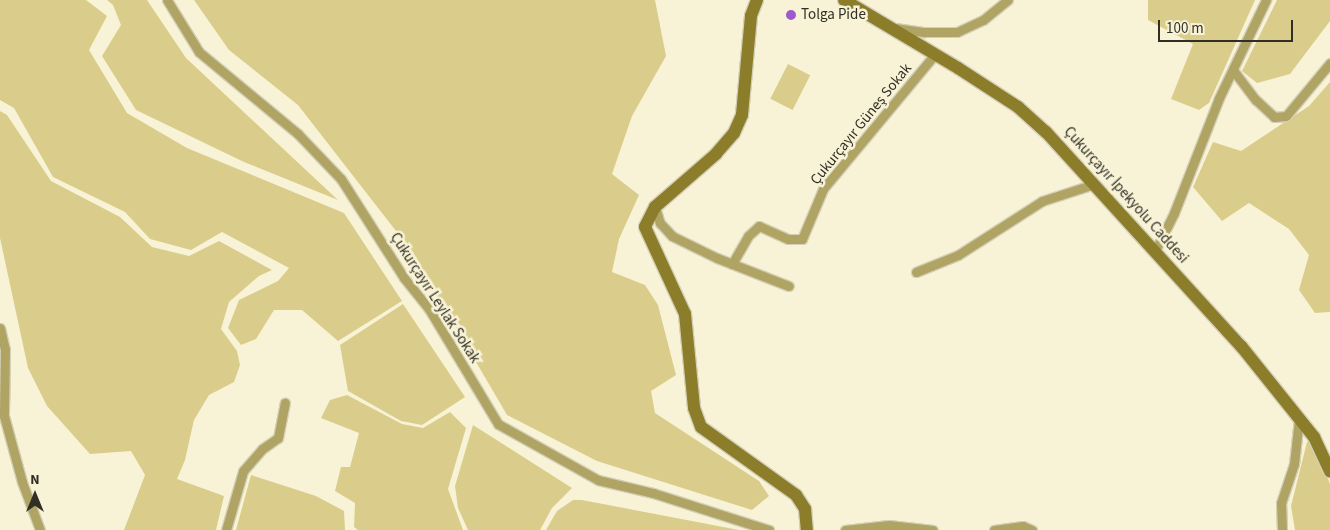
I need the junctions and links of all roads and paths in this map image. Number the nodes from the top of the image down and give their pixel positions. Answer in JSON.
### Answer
{"nodes":[{"id":1,"x":167,"y":0,"type":"edge"},
{"id":2,"x":757,"y":0,"type":"edge"},
{"id":3,"x":844,"y":0,"type":"edge"},
{"id":4,"x":1008,"y":0,"type":"edge"},
{"id":5,"x":1266,"y":0,"type":"edge"},
{"id":6,"x":895,"y":28,"type":"junction"},
{"id":7,"x":935,"y":54,"type":"junction"},
{"id":8,"x":1330,"y":63,"type":"edge"},
{"id":9,"x":1233,"y":70,"type":"junction"},
{"id":10,"x":1094,"y":184,"type":"junction"},
{"id":11,"x":655,"y":207,"type":"junction"},
{"id":12,"x":1155,"y":251,"type":"junction"},
{"id":13,"x":732,"y":264,"type":"junction"},
{"id":14,"x":916,"y":272,"type":"dead end"},
{"id":15,"x":789,"y":286,"type":"dead end"},
{"id":16,"x":0,"y":328,"type":"edge"},
{"id":17,"x":285,"y":403,"type":"dead end"},
{"id":18,"x":1299,"y":419,"type":"junction"},
{"id":19,"x":1330,"y":471,"type":"edge"},
{"id":20,"x":40,"y":530,"type":"edge"},
{"id":21,"x":226,"y":530,"type":"edge"},
{"id":22,"x":769,"y":530,"type":"edge"},
{"id":23,"x":807,"y":530,"type":"edge"},
{"id":24,"x":845,"y":530,"type":"edge"},
{"id":25,"x":933,"y":530,"type":"edge"},
{"id":26,"x":994,"y":530,"type":"edge"},
{"id":27,"x":1032,"y":530,"type":"edge"},
{"id":28,"x":1282,"y":530,"type":"edge"}],
"edges":[{"from":1,"to":22,"type":"street","name":"Çukurçayır Leylak Sokak"},
{"from":2,"to":11,"type":"street"},
{"from":3,"to":6,"type":"street","name":"Çukurçayır İpekyolu Caddesi"},
{"from":4,"to":6,"type":"street"},
{"from":5,"to":9,"type":"street"},
{"from":6,"to":7,"type":"street","name":"Çukurçayır İpekyolu Caddesi"},
{"from":7,"to":10,"type":"street","name":"Çukurçayır İpekyolu Caddesi"},
{"from":7,"to":13,"type":"street","name":"Çukurçayır Güneş Sokak"},
{"from":8,"to":9,"type":"street"},
{"from":9,"to":12,"type":"street"},
{"from":10,"to":12,"type":"street","name":"Çukurçayır İpekyolu Caddesi"},
{"from":10,"to":14,"type":"street"},
{"from":11,"to":13,"type":"street"},
{"from":11,"to":23,"type":"street"},
{"from":12,"to":18,"type":"street","name":"Çukurçayır İpekyolu Caddesi"},
{"from":13,"to":15,"type":"street"},
{"from":16,"to":20,"type":"street"},
{"from":17,"to":21,"type":"street"},
{"from":18,"to":19,"type":"street","name":"Çukurçayır İpekyolu Caddesi"},
{"from":18,"to":28,"type":"street"},
{"from":24,"to":25,"type":"street"},
{"from":26,"to":27,"type":"street"}]}
